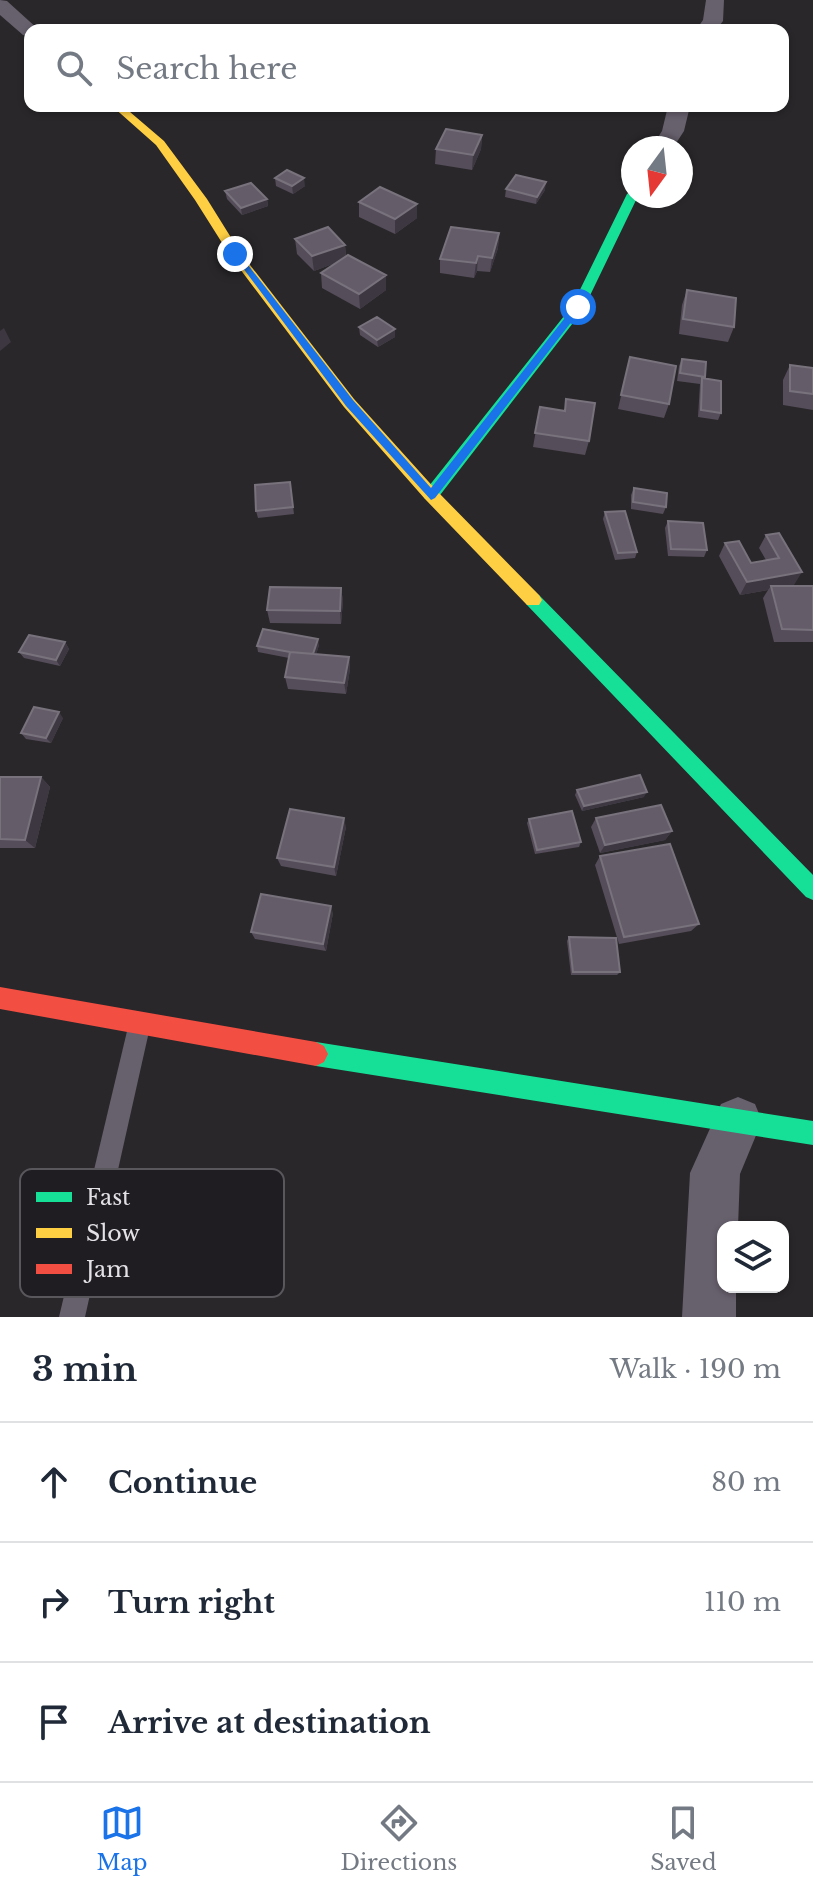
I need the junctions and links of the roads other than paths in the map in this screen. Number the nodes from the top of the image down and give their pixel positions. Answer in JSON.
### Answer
{"nodes":[{"id":1,"x":715,"y":0,"type":"edge"},
{"id":2,"x":0,"y":5,"type":"edge"},
{"id":3,"x":711,"y":24,"type":"edge"},
{"id":4,"x":24,"y":26,"type":"edge"},
{"id":5,"x":124,"y":112,"type":"edge"},
{"id":6,"x":678,"y":112,"type":"edge"},
{"id":7,"x":670,"y":136,"type":"edge"},
{"id":8,"x":626,"y":208,"type":"edge"},
{"id":9,"x":431,"y":495,"type":"junction"},
{"id":10,"x":813,"y":890,"type":"edge"},
{"id":11,"x":0,"y":998,"type":"edge"},
{"id":12,"x":140,"y":1024,"type":"junction"},
{"id":13,"x":738,"y":1121,"type":"junction"},
{"id":14,"x":813,"y":1133,"type":"edge"},
{"id":15,"x":106,"y":1169,"type":"edge"},
{"id":16,"x":77,"y":1297,"type":"edge"},
{"id":17,"x":72,"y":1317,"type":"edge"},
{"id":18,"x":709,"y":1317,"type":"edge"}],
"edges":[{"from":1,"to":3,"type":"street"},
{"from":2,"to":4,"type":"street"},
{"from":5,"to":9,"type":"street"},
{"from":6,"to":7,"type":"street"},
{"from":8,"to":9,"type":"street"},
{"from":9,"to":10,"type":"street"},
{"from":11,"to":12,"type":"street"},
{"from":12,"to":13,"type":"street"},
{"from":12,"to":15,"type":"lane"},
{"from":13,"to":14,"type":"street"},
{"from":13,"to":18,"type":"street"},
{"from":16,"to":17,"type":"lane"}]}
